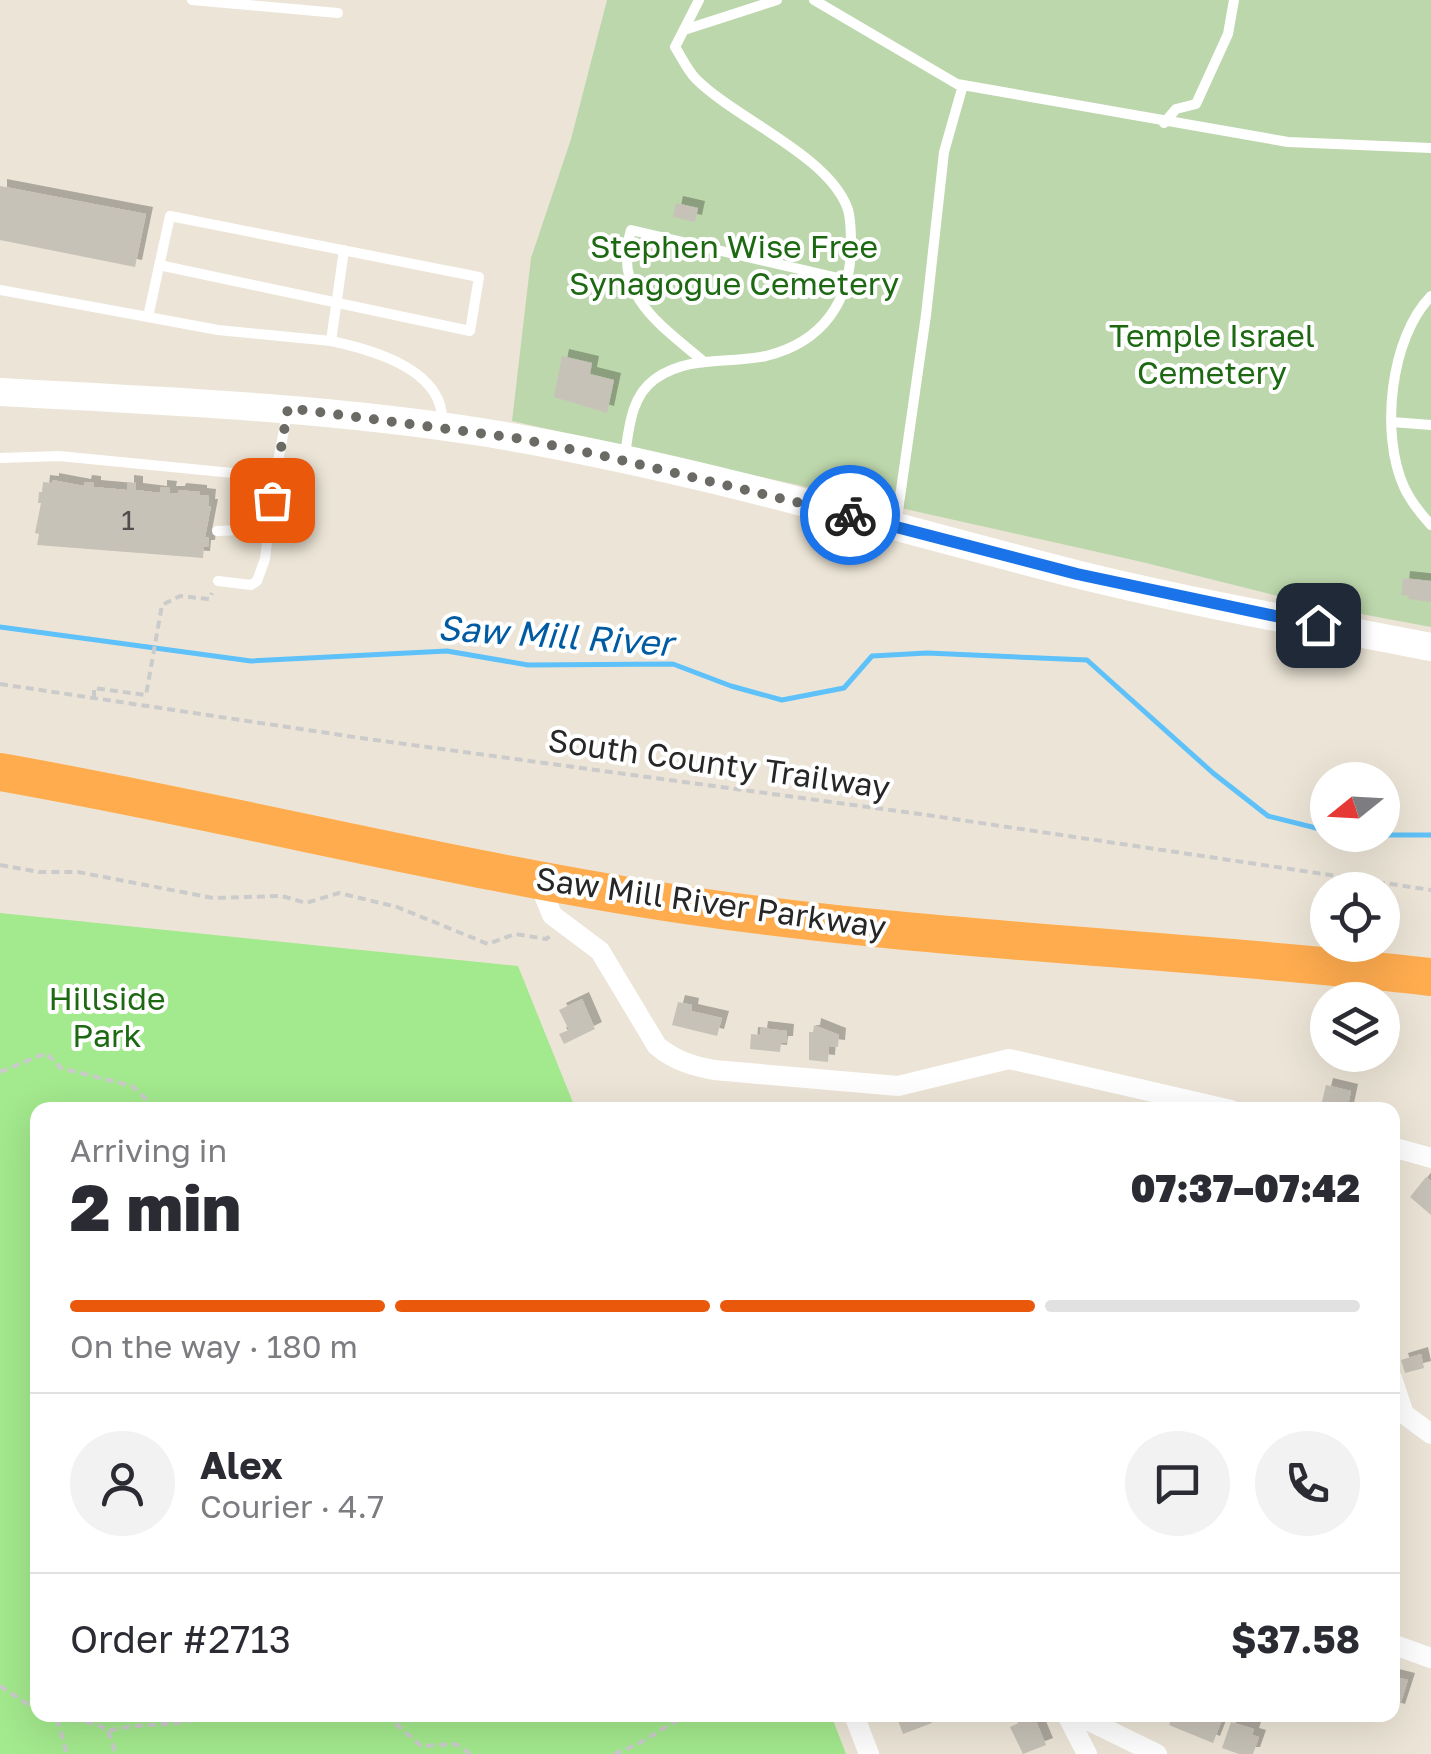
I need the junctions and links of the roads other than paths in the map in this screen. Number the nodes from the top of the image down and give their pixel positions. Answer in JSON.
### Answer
{"nodes":[{"id":1,"x":192,"y":0,"type":"edge"},
{"id":2,"x":699,"y":0,"type":"edge"},
{"id":3,"x":777,"y":0,"type":"edge"},
{"id":4,"x":814,"y":0,"type":"edge"},
{"id":5,"x":1234,"y":0,"type":"edge"},
{"id":6,"x":338,"y":12,"type":"dead end"},
{"id":7,"x":683,"y":30,"type":"junction"},
{"id":8,"x":963,"y":85,"type":"junction"},
{"id":9,"x":1164,"y":123,"type":"junction"},
{"id":10,"x":1431,"y":148,"type":"edge"},
{"id":11,"x":344,"y":250,"type":"junction"},
{"id":12,"x":159,"y":265,"type":"junction"},
{"id":13,"x":848,"y":280,"type":"junction"},
{"id":14,"x":0,"y":290,"type":"edge"},
{"id":15,"x":1431,"y":296,"type":"edge"},
{"id":16,"x":336,"y":303,"type":"junction"},
{"id":17,"x":148,"y":316,"type":"junction"},
{"id":18,"x":331,"y":341,"type":"junction"},
{"id":19,"x":704,"y":361,"type":"junction"},
{"id":20,"x":0,"y":392,"type":"edge"},
{"id":21,"x":288,"y":408,"type":"junction"},
{"id":22,"x":1392,"y":422,"type":"junction"},
{"id":23,"x":1431,"y":425,"type":"edge"},
{"id":24,"x":442,"y":427,"type":"junction"},
{"id":25,"x":0,"y":458,"type":"edge"},
{"id":26,"x":624,"y":461,"type":"junction"},
{"id":27,"x":274,"y":478,"type":"junction"},
{"id":28,"x":269,"y":523,"type":"junction"},
{"id":29,"x":1431,"y":525,"type":"edge"},
{"id":30,"x":896,"y":526,"type":"junction"},
{"id":31,"x":217,"y":531,"type":"dead end"},
{"id":32,"x":218,"y":581,"type":"road end"},
{"id":33,"x":1431,"y":647,"type":"edge"},
{"id":34,"x":0,"y":750,"type":"edge"},
{"id":35,"x":0,"y":772,"type":"edge"},
{"id":36,"x":538,"y":880,"type":"junction"},
{"id":37,"x":1310,"y":942,"type":"edge"},
{"id":38,"x":1400,"y":952,"type":"edge"},
{"id":39,"x":1431,"y":955,"type":"edge"},
{"id":40,"x":1431,"y":977,"type":"edge"},
{"id":41,"x":1195,"y":1102,"type":"edge"},
{"id":42,"x":1400,"y":1150,"type":"edge"},
{"id":43,"x":1431,"y":1158,"type":"edge"},
{"id":44,"x":1400,"y":1402,"type":"edge"},
{"id":45,"x":1431,"y":1434,"type":"edge"},
{"id":46,"x":1400,"y":1647,"type":"edge"},
{"id":47,"x":1431,"y":1658,"type":"edge"},
{"id":48,"x":857,"y":1722,"type":"edge"},
{"id":49,"x":1071,"y":1722,"type":"edge"},
{"id":50,"x":1091,"y":1722,"type":"edge"},
{"id":51,"x":869,"y":1754,"type":"edge"},
{"id":52,"x":1088,"y":1754,"type":"edge"},
{"id":53,"x":1157,"y":1754,"type":"edge"}],
"edges":[{"from":1,"to":6,"type":"lane"},
{"from":2,"to":7,"type":"lane"},
{"from":3,"to":7,"type":"lane"},
{"from":4,"to":8,"type":"lane"},
{"from":5,"to":9,"type":"lane"},
{"from":7,"to":13,"type":"lane"},
{"from":8,"to":9,"type":"lane"},
{"from":8,"to":30,"type":"lane"},
{"from":9,"to":10,"type":"lane"},
{"from":11,"to":12,"type":"lane"},
{"from":11,"to":16,"type":"lane"},
{"from":11,"to":16,"type":"lane"},
{"from":12,"to":16,"type":"lane"},
{"from":12,"to":17,"type":"lane"},
{"from":13,"to":19,"type":"lane"},
{"from":13,"to":19,"type":"lane"},
{"from":14,"to":17,"type":"lane"},
{"from":15,"to":22,"type":"lane"},
{"from":16,"to":18,"type":"lane"},
{"from":17,"to":18,"type":"lane"},
{"from":18,"to":24,"type":"lane"},
{"from":19,"to":26,"type":"lane"},
{"from":20,"to":21,"type":"main road"},
{"from":21,"to":24,"type":"main road"},
{"from":21,"to":27,"type":"lane"},
{"from":22,"to":23,"type":"lane"},
{"from":22,"to":29,"type":"lane"},
{"from":24,"to":26,"type":"main road"},
{"from":25,"to":27,"type":"lane"},
{"from":26,"to":30,"type":"main road"},
{"from":27,"to":28,"type":"lane"},
{"from":28,"to":31,"type":"lane"},
{"from":28,"to":32,"type":"lane"},
{"from":30,"to":33,"type":"main road"},
{"from":34,"to":37,"type":"highway","name":"Saw Mill River Parkway"},
{"from":35,"to":36,"type":"highway","name":"Saw Mill River Parkway"},
{"from":36,"to":40,"type":"highway","name":"Saw Mill River Parkway"},
{"from":36,"to":41,"type":"street"},
{"from":38,"to":39,"type":"highway"},
{"from":42,"to":43,"type":"street"},
{"from":44,"to":45,"type":"street"},
{"from":46,"to":47,"type":"street"},
{"from":48,"to":51,"type":"street"},
{"from":49,"to":52,"type":"street"},
{"from":50,"to":53,"type":"street"}]}
